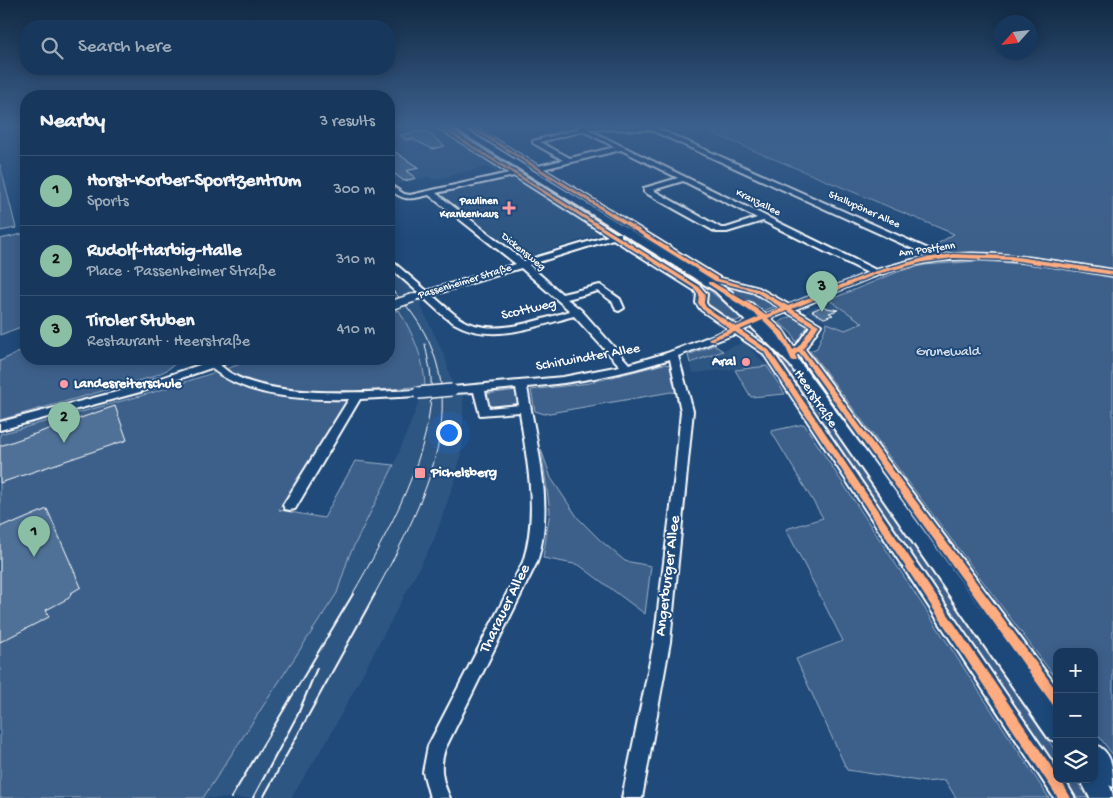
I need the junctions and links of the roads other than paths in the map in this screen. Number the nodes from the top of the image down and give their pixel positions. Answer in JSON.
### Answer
{"nodes":[{"id":1,"x":496,"y":163,"type":"edge"},
{"id":2,"x":515,"y":163,"type":"edge"},
{"id":3,"x":530,"y":163,"type":"edge"},
{"id":4,"x":556,"y":163,"type":"edge"},
{"id":5,"x":652,"y":163,"type":"edge"},
{"id":6,"x":730,"y":163,"type":"edge"},
{"id":7,"x":538,"y":168,"type":"junction"},
{"id":8,"x":513,"y":174,"type":"junction"},
{"id":9,"x":683,"y":178,"type":"junction"},
{"id":10,"x":395,"y":190,"type":"edge"},
{"id":11,"x":431,"y":193,"type":"junction"},
{"id":12,"x":763,"y":218,"type":"junction"},
{"id":13,"x":627,"y":232,"type":"junction"},
{"id":14,"x":615,"y":236,"type":"junction"},
{"id":15,"x":941,"y":258,"type":"junction"},
{"id":16,"x":521,"y":265,"type":"junction"},
{"id":17,"x":395,"y":269,"type":"edge"},
{"id":18,"x":1113,"y":273,"type":"edge"},
{"id":19,"x":875,"y":274,"type":"junction"},
{"id":20,"x":422,"y":295,"type":"junction"},
{"id":21,"x":562,"y":297,"type":"junction"},
{"id":22,"x":395,"y":304,"type":"edge"},
{"id":23,"x":619,"y":308,"type":"dead end"},
{"id":24,"x":789,"y":308,"type":"junction"},
{"id":25,"x":578,"y":312,"type":"junction"},
{"id":26,"x":760,"y":320,"type":"junction"},
{"id":27,"x":737,"y":330,"type":"junction"},
{"id":28,"x":672,"y":354,"type":"junction"},
{"id":29,"x":796,"y":355,"type":"junction"},
{"id":30,"x":210,"y":365,"type":"edge"},
{"id":31,"x":214,"y":365,"type":"edge"},
{"id":32,"x":627,"y":368,"type":"junction"},
{"id":33,"x":521,"y":384,"type":"junction"},
{"id":34,"x":479,"y":388,"type":"junction"},
{"id":35,"x":356,"y":397,"type":"junction"},
{"id":36,"x":525,"y":408,"type":"junction"},
{"id":37,"x":0,"y":426,"type":"edge"},
{"id":38,"x":290,"y":505,"type":"dead end"},
{"id":39,"x":1053,"y":696,"type":"edge"},
{"id":40,"x":1053,"y":725,"type":"edge"},
{"id":41,"x":1098,"y":758,"type":"edge"},
{"id":42,"x":1113,"y":778,"type":"edge"},
{"id":43,"x":1094,"y":783,"type":"edge"},
{"id":44,"x":440,"y":798,"type":"edge"},
{"id":45,"x":632,"y":798,"type":"edge"},
{"id":46,"x":1065,"y":798,"type":"edge"},
{"id":47,"x":1104,"y":798,"type":"edge"}],
"edges":[{"from":1,"to":8,"type":"street","name":"Heerstraße"},
{"from":2,"to":13,"type":"main road","name":"Heerstraße"},
{"from":3,"to":7,"type":"street","name":"Heerstraße"},
{"from":4,"to":7,"type":"street"},
{"from":5,"to":9,"type":"street","name":"Kranzallee"},
{"from":6,"to":15,"type":"street","name":"Stallupöner Allee"},
{"from":7,"to":24,"type":"street","name":"Heerstraße"},
{"from":8,"to":11,"type":"street"},
{"from":8,"to":14,"type":"street","name":"Heerstraße"},
{"from":9,"to":12,"type":"street","name":"Kranzallee"},
{"from":9,"to":12,"type":"street"},
{"from":10,"to":11,"type":"street"},
{"from":11,"to":16,"type":"street","name":"Dickensweg"},
{"from":12,"to":19,"type":"street","name":"Kranzallee"},
{"from":13,"to":14,"type":"street","name":"Passenheimer Straße"},
{"from":13,"to":26,"type":"main road","name":"Heerstraße"},
{"from":14,"to":16,"type":"street","name":"Passenheimer Straße"},
{"from":14,"to":27,"type":"street","name":"Heerstraße"},
{"from":15,"to":18,"type":"street","name":"Am Postfenn"},
{"from":15,"to":19,"type":"street","name":"Am Postfenn"},
{"from":16,"to":20,"type":"street","name":"Passenheimer Straße"},
{"from":16,"to":21,"type":"street","name":"Dickensweg"},
{"from":17,"to":20,"type":"street","name":"Scottweg"},
{"from":19,"to":24,"type":"street","name":"Am Postfenn"},
{"from":20,"to":22,"type":"street","name":"Passenheimer Straße","bridge":true},
{"from":20,"to":25,"type":"street","name":"Scottweg"},
{"from":21,"to":23,"type":"street"},
{"from":21,"to":25,"type":"street","name":"Dickensweg"},
{"from":24,"to":26,"type":"street","name":"Am Postfenn"},
{"from":24,"to":29,"type":"street","name":"Heerstraße"},
{"from":25,"to":32,"type":"street","name":"Dickensweg"},
{"from":26,"to":27,"type":"street","name":"Schirwindter Allee"},
{"from":26,"to":29,"type":"main road","name":"Heerstraße"},
{"from":27,"to":28,"type":"street","name":"Schirwindter Allee"},
{"from":27,"to":46,"type":"street","name":"Heerstraße"},
{"from":28,"to":32,"type":"street","name":"Schirwindter Allee"},
{"from":28,"to":45,"type":"street","name":"Angerburger Allee"},
{"from":29,"to":39,"type":"street","name":"Heerstraße"},
{"from":29,"to":40,"type":"main road","name":"Heerstraße"},
{"from":30,"to":37,"type":"street"},
{"from":31,"to":35,"type":"street","name":"Schirwindter Allee"},
{"from":32,"to":33,"type":"street","name":"Schirwindter Allee"},
{"from":33,"to":34,"type":"street","name":"Schirwindter Allee"},
{"from":33,"to":36,"type":"street","name":"Tharauer Allee"},
{"from":34,"to":35,"type":"street","name":"Schirwindter Allee","bridge":true},
{"from":34,"to":36,"type":"street"},
{"from":35,"to":38,"type":"street"},
{"from":36,"to":44,"type":"street","name":"Tharauer Allee"},
{"from":41,"to":42,"type":"street"},
{"from":43,"to":47,"type":"main road"}]}
